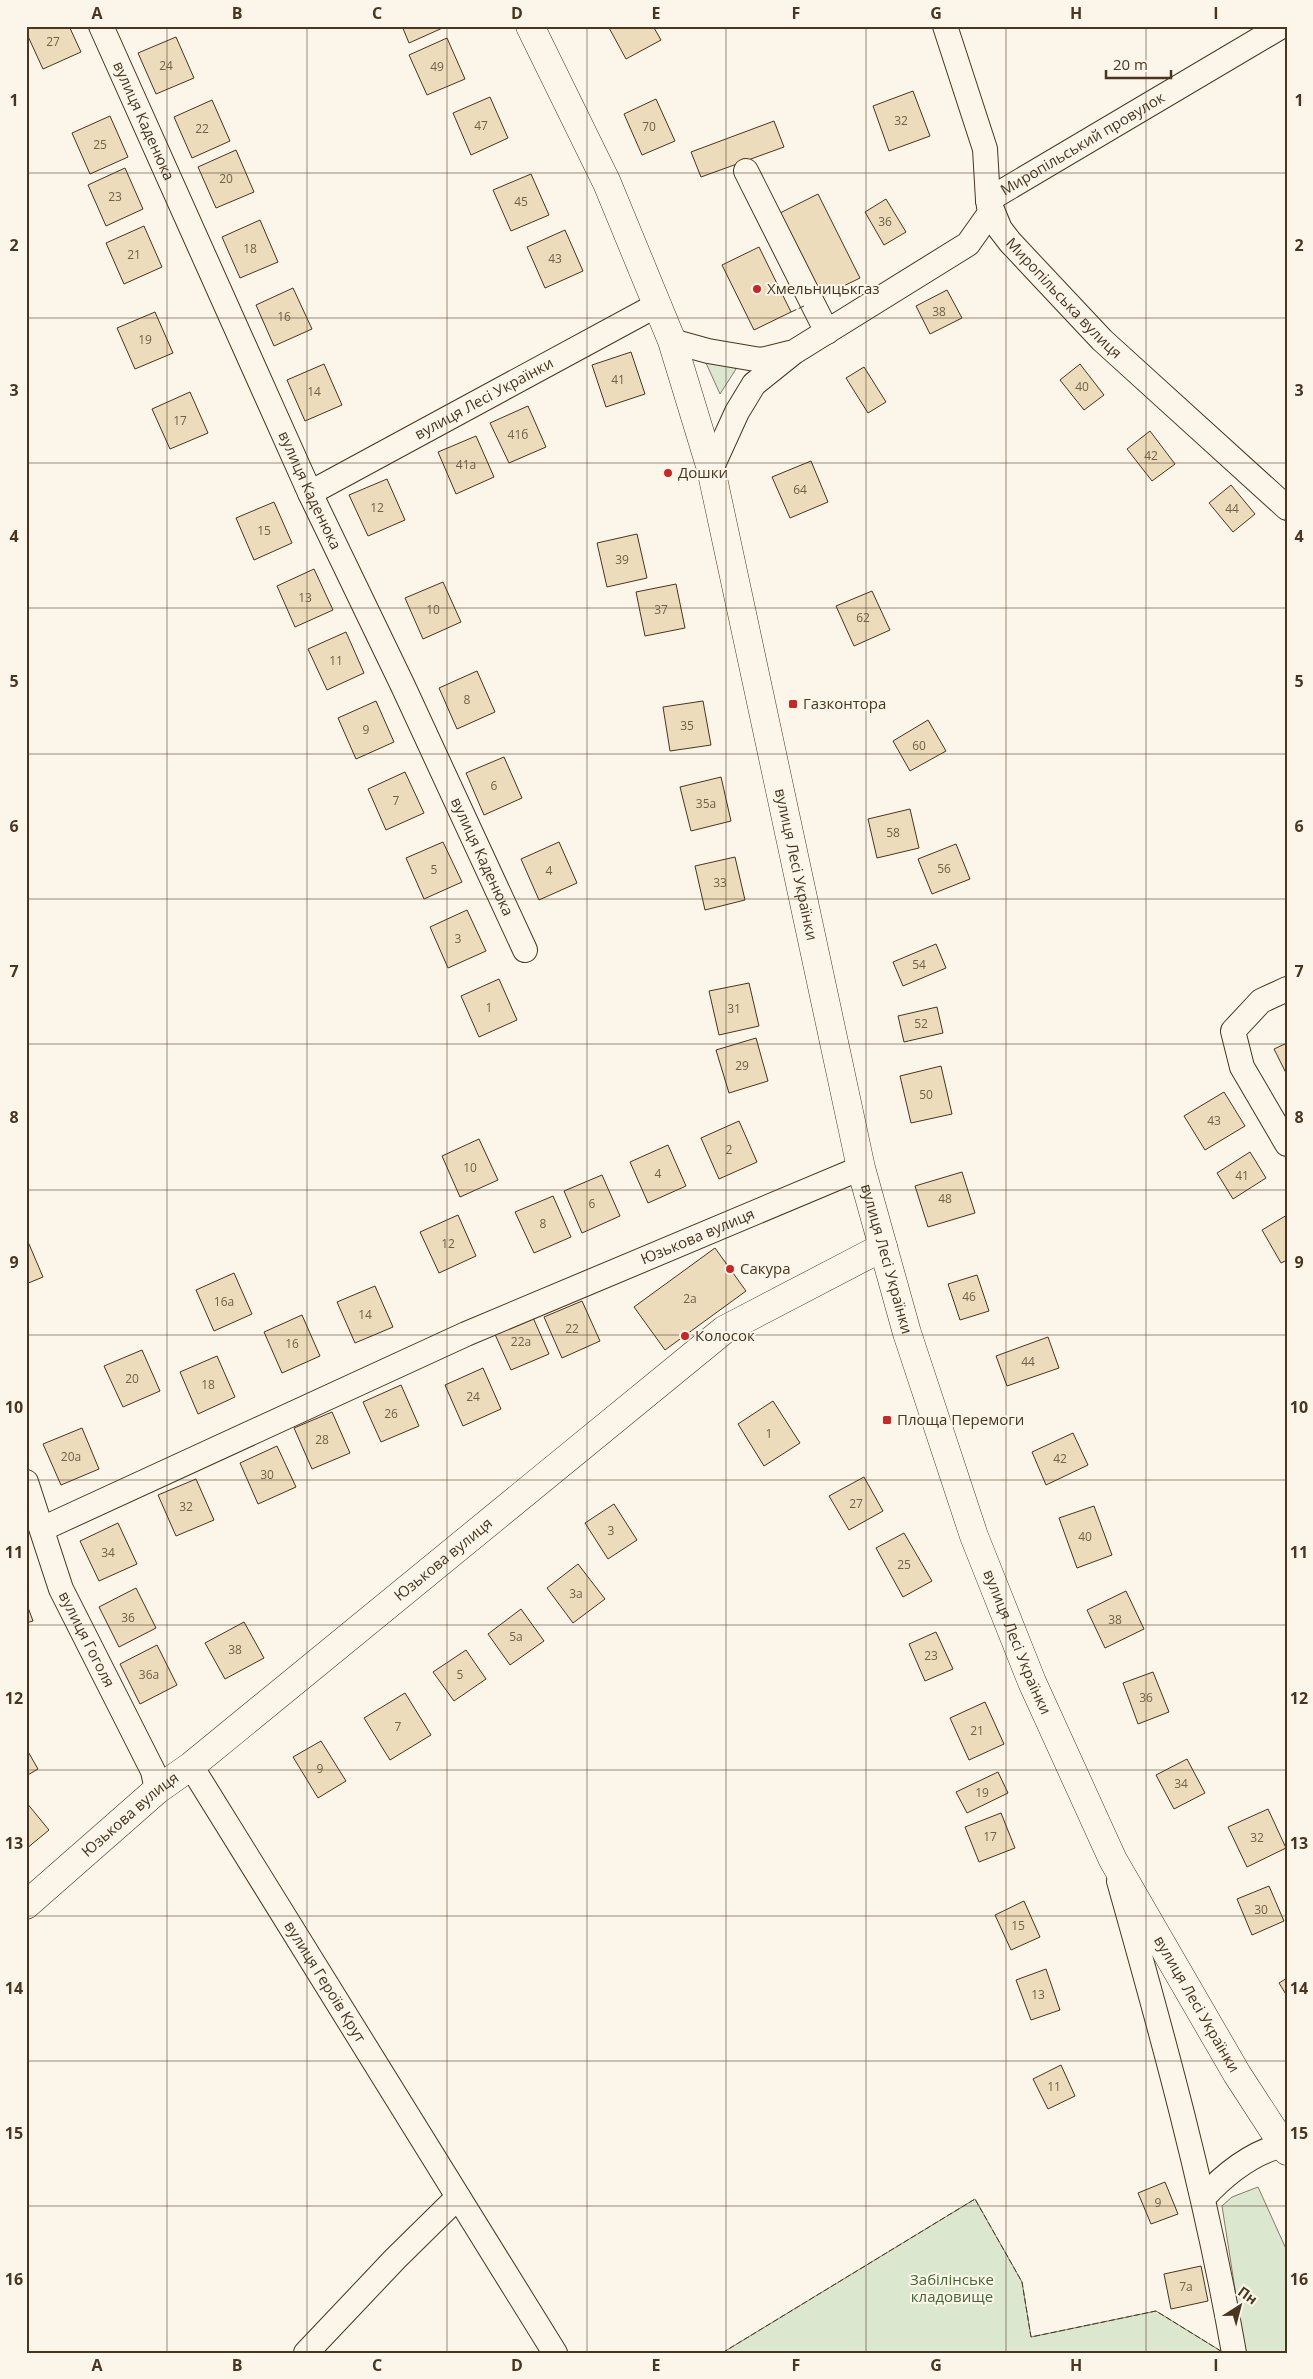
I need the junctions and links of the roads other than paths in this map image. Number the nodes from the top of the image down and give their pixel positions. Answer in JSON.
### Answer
{"nodes":[{"id":1,"x":101,"y":26,"type":"edge"},
{"id":2,"x":530,"y":26,"type":"edge"},
{"id":3,"x":945,"y":26,"type":"edge"},
{"id":4,"x":1282,"y":26,"type":"edge"},
{"id":5,"x":746,"y":171,"type":"dead end"},
{"id":6,"x":988,"y":200,"type":"junction"},
{"id":7,"x":657,"y":304,"type":"junction"},
{"id":8,"x":826,"y":332,"type":"junction"},
{"id":9,"x":672,"y":342,"type":"junction"},
{"id":10,"x":794,"y":352,"type":"junction"},
{"id":11,"x":711,"y":469,"type":"junction"},
{"id":12,"x":310,"y":493,"type":"junction"},
{"id":13,"x":1287,"y":508,"type":"edge"},
{"id":14,"x":525,"y":950,"type":"dead end"},
{"id":15,"x":1287,"y":989,"type":"edge"},
{"id":16,"x":1287,"y":1144,"type":"edge"},
{"id":17,"x":861,"y":1168,"type":"junction"},
{"id":18,"x":883,"y":1247,"type":"junction"},
{"id":19,"x":26,"y":1482,"type":"edge"},
{"id":20,"x":42,"y":1529,"type":"junction"},
{"id":21,"x":191,"y":1766,"type":"junction"},
{"id":22,"x":157,"y":1790,"type":"junction"},
{"id":23,"x":1113,"y":1860,"type":"junction"},
{"id":24,"x":26,"y":1905,"type":"edge"},
{"id":25,"x":1285,"y":2148,"type":"edge"},
{"id":26,"x":458,"y":2197,"type":"junction"},
{"id":27,"x":1203,"y":2198,"type":"junction"},
{"id":28,"x":306,"y":2353,"type":"edge"},
{"id":29,"x":555,"y":2353,"type":"edge"},
{"id":30,"x":1234,"y":2353,"type":"edge"}],
"edges":[{"from":1,"to":12,"type":"street","name":"вулиця Каденюка"},
{"from":2,"to":7,"type":"main road","name":"вулиця Лесі Українки"},
{"from":3,"to":6,"type":"street","name":"Миропільська вулиця"},
{"from":4,"to":6,"type":"street","name":"Миропільський провулок"},
{"from":5,"to":8,"type":"street"},
{"from":6,"to":8,"type":"street"},
{"from":6,"to":13,"type":"street","name":"Миропільська вулиця"},
{"from":7,"to":9,"type":"main road","name":"вулиця Лесі Українки"},
{"from":7,"to":12,"type":"street","name":"вулиця Лесі Українки"},
{"from":8,"to":10,"type":"street"},
{"from":9,"to":10,"type":"street"},
{"from":9,"to":11,"type":"main road","name":"вулиця Лесі Українки"},
{"from":10,"to":11,"type":"street"},
{"from":11,"to":17,"type":"main road","name":"вулиця Лесі Українки"},
{"from":12,"to":14,"type":"street","name":"вулиця Каденюка"},
{"from":15,"to":16,"type":"street"},
{"from":17,"to":18,"type":"main road","name":"вулиця Лесі Українки"},
{"from":17,"to":20,"type":"street","name":"Юзькова вулиця"},
{"from":18,"to":21,"type":"main road","name":"Юзькова вулиця"},
{"from":18,"to":23,"type":"main road","name":"вулиця Лесі Українки"},
{"from":19,"to":20,"type":"street","name":"вулиця Гоголя"},
{"from":20,"to":22,"type":"street","name":"вулиця Гоголя"},
{"from":21,"to":22,"type":"main road","name":"Юзькова вулиця"},
{"from":21,"to":26,"type":"street","name":"вулиця Героїв Крут"},
{"from":22,"to":24,"type":"main road","name":"Юзькова вулиця"},
{"from":23,"to":25,"type":"main road","name":"вулиця Лесі Українки"},
{"from":23,"to":27,"type":"street"},
{"from":25,"to":27,"type":"street"},
{"from":26,"to":28,"type":"street"},
{"from":26,"to":29,"type":"street","name":"вулиця Героїв Крут"},
{"from":27,"to":30,"type":"street"}]}
